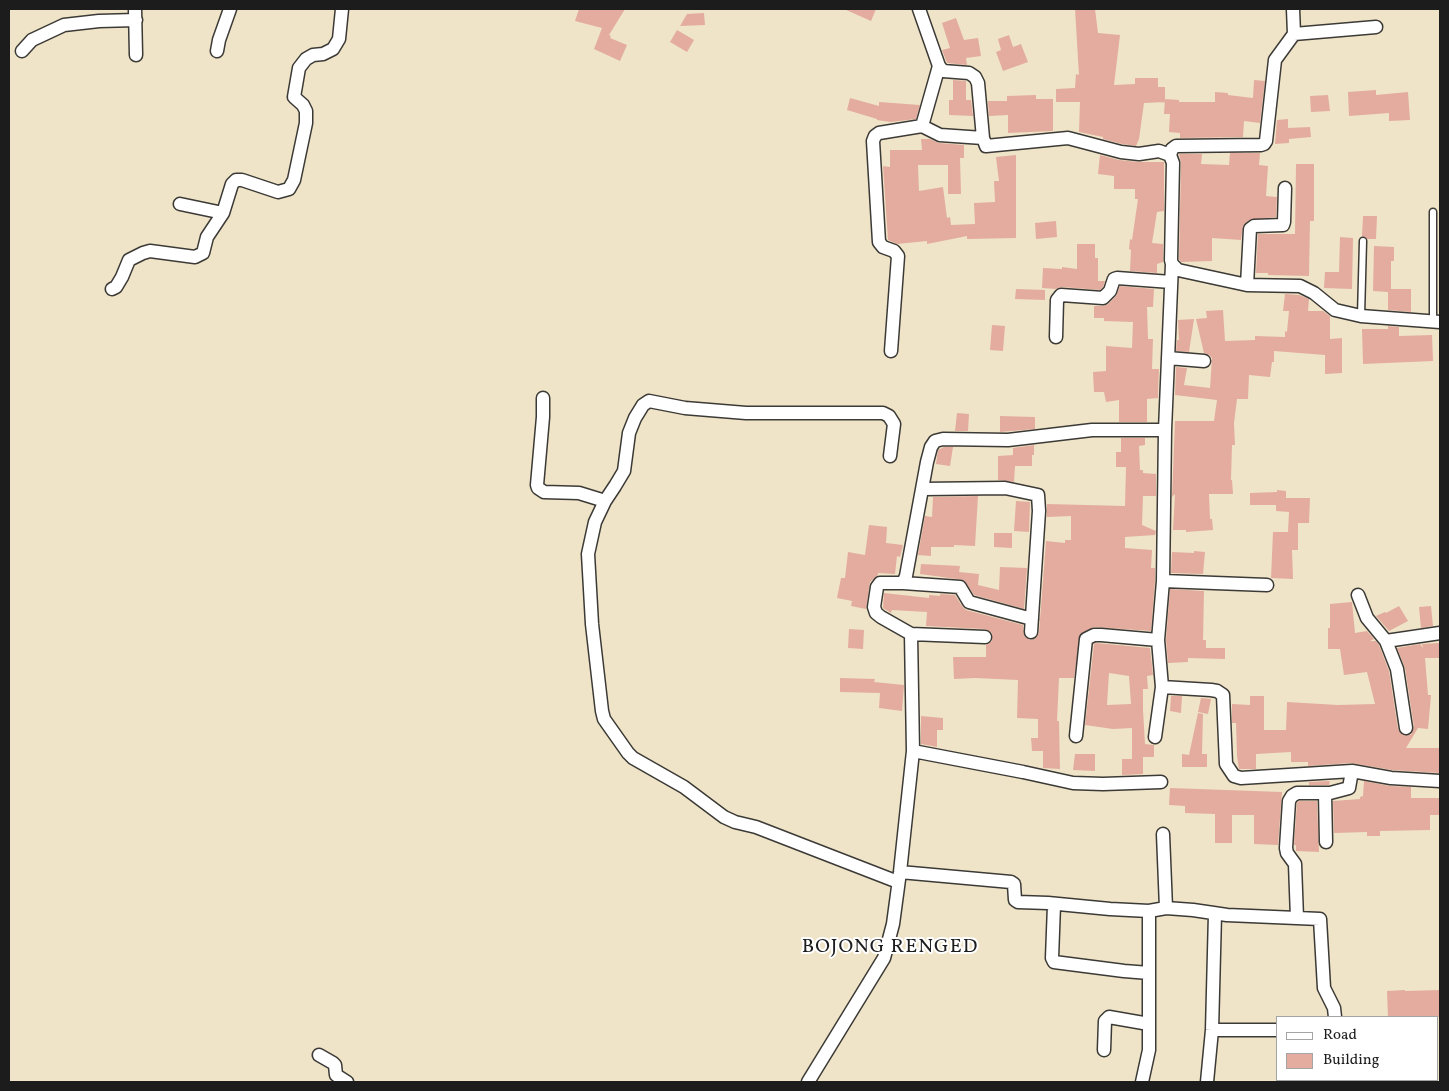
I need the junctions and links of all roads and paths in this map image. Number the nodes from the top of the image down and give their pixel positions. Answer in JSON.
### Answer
{"nodes":[{"id":1,"x":230,"y":9,"type":"edge"},
{"id":2,"x":342,"y":9,"type":"edge"},
{"id":3,"x":919,"y":9,"type":"edge"},
{"id":4,"x":1293,"y":9,"type":"edge"},
{"id":5,"x":136,"y":14,"type":"edge"},
{"id":6,"x":98,"y":15,"type":"edge"},
{"id":7,"x":1376,"y":27,"type":"dead end"},
{"id":8,"x":1294,"y":34,"type":"junction"},
{"id":9,"x":22,"y":51,"type":"dead end"},
{"id":10,"x":217,"y":51,"type":"dead end"},
{"id":11,"x":136,"y":55,"type":"dead end"},
{"id":12,"x":939,"y":66,"type":"junction"},
{"id":13,"x":922,"y":126,"type":"junction"},
{"id":14,"x":983,"y":138,"type":"junction"},
{"id":15,"x":1170,"y":155,"type":"junction"},
{"id":16,"x":1285,"y":188,"type":"dead end"},
{"id":17,"x":180,"y":204,"type":"dead end"},
{"id":18,"x":1433,"y":212,"type":"dead end"},
{"id":19,"x":223,"y":213,"type":"junction"},
{"id":20,"x":1363,"y":241,"type":"dead end"},
{"id":21,"x":1172,"y":264,"type":"junction"},
{"id":22,"x":1171,"y":282,"type":"junction"},
{"id":23,"x":1247,"y":285,"type":"junction"},
{"id":24,"x":112,"y":289,"type":"dead end"},
{"id":25,"x":1361,"y":316,"type":"junction"},
{"id":26,"x":1437,"y":321,"type":"edge"},
{"id":27,"x":1056,"y":337,"type":"dead end"},
{"id":28,"x":891,"y":351,"type":"dead end"},
{"id":29,"x":1168,"y":358,"type":"junction"},
{"id":30,"x":1204,"y":362,"type":"dead end"},
{"id":31,"x":543,"y":398,"type":"dead end"},
{"id":32,"x":1165,"y":430,"type":"junction"},
{"id":33,"x":890,"y":456,"type":"dead end"},
{"id":34,"x":923,"y":489,"type":"junction"},
{"id":35,"x":605,"y":501,"type":"junction"},
{"id":36,"x":1162,"y":581,"type":"junction"},
{"id":37,"x":903,"y":583,"type":"junction"},
{"id":38,"x":1267,"y":585,"type":"dead end"},
{"id":39,"x":1358,"y":595,"type":"dead end"},
{"id":40,"x":1032,"y":619,"type":"junction"},
{"id":41,"x":1031,"y":632,"type":"dead end"},
{"id":42,"x":911,"y":634,"type":"junction"},
{"id":43,"x":1440,"y":634,"type":"edge"},
{"id":44,"x":986,"y":637,"type":"dead end"},
{"id":45,"x":1158,"y":640,"type":"junction"},
{"id":46,"x":1386,"y":641,"type":"junction"},
{"id":47,"x":1162,"y":687,"type":"junction"},
{"id":48,"x":1406,"y":728,"type":"dead end"},
{"id":49,"x":1076,"y":736,"type":"dead end"},
{"id":50,"x":1155,"y":737,"type":"dead end"},
{"id":51,"x":913,"y":751,"type":"junction"},
{"id":52,"x":1352,"y":771,"type":"junction"},
{"id":53,"x":1440,"y":781,"type":"edge"},
{"id":54,"x":1161,"y":782,"type":"dead end"},
{"id":55,"x":1325,"y":793,"type":"junction"},
{"id":56,"x":1163,"y":834,"type":"dead end"},
{"id":57,"x":1326,"y":842,"type":"dead end"},
{"id":58,"x":899,"y":877,"type":"junction"},
{"id":59,"x":1054,"y":904,"type":"junction"},
{"id":60,"x":1166,"y":908,"type":"junction"},
{"id":61,"x":1149,"y":911,"type":"junction"},
{"id":62,"x":1215,"y":914,"type":"junction"},
{"id":63,"x":1297,"y":918,"type":"junction"},
{"id":64,"x":1150,"y":973,"type":"junction"},
{"id":65,"x":1335,"y":1016,"type":"edge"},
{"id":66,"x":1149,"y":1024,"type":"junction"},
{"id":67,"x":1212,"y":1030,"type":"junction"},
{"id":68,"x":1276,"y":1030,"type":"edge"},
{"id":69,"x":1104,"y":1050,"type":"dead end"},
{"id":70,"x":319,"y":1055,"type":"dead end"},
{"id":71,"x":347,"y":1082,"type":"edge"},
{"id":72,"x":808,"y":1082,"type":"edge"},
{"id":73,"x":1142,"y":1082,"type":"edge"},
{"id":74,"x":1207,"y":1082,"type":"edge"}],
"edges":[{"from":1,"to":10,"type":"street"},
{"from":2,"to":19,"type":"street"},
{"from":3,"to":12,"type":"street"},
{"from":4,"to":8,"type":"street"},
{"from":5,"to":6,"type":"street"},
{"from":5,"to":11,"type":"street"},
{"from":6,"to":9,"type":"street"},
{"from":7,"to":8,"type":"street"},
{"from":8,"to":15,"type":"street"},
{"from":12,"to":13,"type":"street"},
{"from":12,"to":14,"type":"street"},
{"from":13,"to":14,"type":"street"},
{"from":13,"to":28,"type":"street"},
{"from":14,"to":15,"type":"street"},
{"from":15,"to":21,"type":"street"},
{"from":16,"to":23,"type":"street"},
{"from":17,"to":19,"type":"street"},
{"from":18,"to":26,"type":"lane"},
{"from":19,"to":24,"type":"street"},
{"from":20,"to":25,"type":"lane"},
{"from":21,"to":22,"type":"street"},
{"from":21,"to":23,"type":"street"},
{"from":22,"to":27,"type":"street"},
{"from":22,"to":29,"type":"street"},
{"from":23,"to":25,"type":"street"},
{"from":25,"to":26,"type":"street"},
{"from":29,"to":30,"type":"street"},
{"from":29,"to":32,"type":"street"},
{"from":31,"to":35,"type":"street"},
{"from":32,"to":34,"type":"street"},
{"from":32,"to":36,"type":"street"},
{"from":33,"to":35,"type":"street"},
{"from":34,"to":37,"type":"street"},
{"from":34,"to":40,"type":"street"},
{"from":35,"to":58,"type":"street"},
{"from":36,"to":38,"type":"street"},
{"from":36,"to":45,"type":"street"},
{"from":37,"to":40,"type":"street"},
{"from":37,"to":42,"type":"street"},
{"from":39,"to":46,"type":"street"},
{"from":40,"to":41,"type":"street"},
{"from":42,"to":44,"type":"street"},
{"from":42,"to":51,"type":"street"},
{"from":43,"to":46,"type":"street"},
{"from":45,"to":47,"type":"street"},
{"from":45,"to":49,"type":"street"},
{"from":46,"to":48,"type":"street"},
{"from":47,"to":50,"type":"street"},
{"from":47,"to":52,"type":"street"},
{"from":51,"to":54,"type":"street"},
{"from":51,"to":58,"type":"street"},
{"from":52,"to":53,"type":"street"},
{"from":52,"to":55,"type":"street"},
{"from":55,"to":57,"type":"street"},
{"from":55,"to":63,"type":"street"},
{"from":56,"to":60,"type":"street"},
{"from":58,"to":59,"type":"street"},
{"from":58,"to":72,"type":"street"},
{"from":59,"to":61,"type":"street"},
{"from":59,"to":64,"type":"street"},
{"from":60,"to":61,"type":"street"},
{"from":60,"to":62,"type":"street"},
{"from":61,"to":64,"type":"street"},
{"from":62,"to":63,"type":"street"},
{"from":62,"to":67,"type":"street"},
{"from":63,"to":65,"type":"street"},
{"from":64,"to":66,"type":"street"},
{"from":66,"to":69,"type":"street"},
{"from":66,"to":73,"type":"street"},
{"from":67,"to":68,"type":"street"},
{"from":67,"to":74,"type":"street"},
{"from":70,"to":71,"type":"street"}]}
